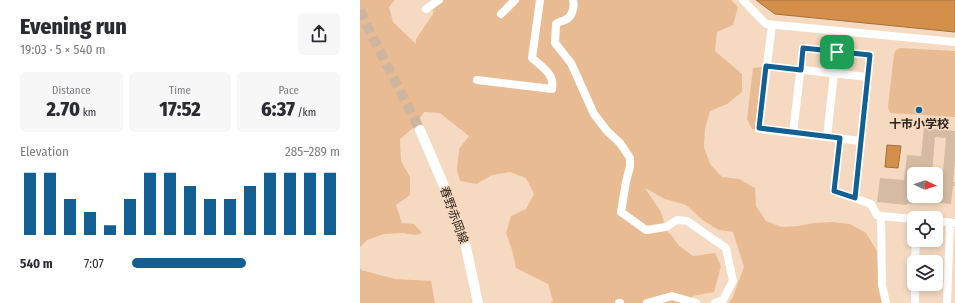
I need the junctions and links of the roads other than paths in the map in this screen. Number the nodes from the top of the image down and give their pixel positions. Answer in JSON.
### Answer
{"nodes":[{"id":1,"x":438,"y":0,"type":"edge"},
{"id":2,"x":515,"y":0,"type":"edge"},
{"id":3,"x":540,"y":0,"type":"edge"},
{"id":4,"x":572,"y":0,"type":"edge"},
{"id":5,"x":743,"y":0,"type":"edge"},
{"id":6,"x":426,"y":9,"type":"dead end"},
{"id":7,"x":501,"y":14,"type":"dead end"},
{"id":8,"x":772,"y":25,"type":"junction"},
{"id":9,"x":955,"y":42,"type":"edge"},
{"id":10,"x":766,"y":66,"type":"junction"},
{"id":11,"x":801,"y":70,"type":"junction"},
{"id":12,"x":834,"y":74,"type":"junction"},
{"id":13,"x":868,"y":77,"type":"junction"},
{"id":14,"x":477,"y":80,"type":"dead end"},
{"id":15,"x":420,"y":130,"type":"tunnel mouth"},
{"id":16,"x":793,"y":133,"type":"junction"},
{"id":17,"x":827,"y":137,"type":"junction"},
{"id":18,"x":840,"y":138,"type":"junction"},
{"id":19,"x":861,"y":141,"type":"junction"},
{"id":20,"x":855,"y":198,"type":"junction"},
{"id":21,"x":881,"y":216,"type":"junction"},
{"id":22,"x":907,"y":218,"type":"edge"},
{"id":23,"x":952,"y":223,"type":"edge"},
{"id":24,"x":915,"y":291,"type":"edge"},
{"id":25,"x":478,"y":303,"type":"edge"},
{"id":26,"x":647,"y":303,"type":"edge"},
{"id":27,"x":696,"y":303,"type":"edge"},
{"id":28,"x":715,"y":303,"type":"edge"},
{"id":29,"x":886,"y":303,"type":"edge"},
{"id":30,"x":915,"y":303,"type":"edge"},
{"id":31,"x":947,"y":303,"type":"edge"}],
"edges":[{"from":1,"to":6,"type":"street"},
{"from":2,"to":7,"type":"street"},
{"from":3,"to":14,"type":"street"},
{"from":4,"to":28,"type":"street"},
{"from":5,"to":8,"type":"street"},
{"from":8,"to":9,"type":"street"},
{"from":8,"to":10,"type":"street"},
{"from":10,"to":11,"type":"street"},
{"from":10,"to":16,"type":"street"},
{"from":11,"to":12,"type":"street"},
{"from":11,"to":13,"type":"street"},
{"from":11,"to":16,"type":"street"},
{"from":12,"to":13,"type":"street"},
{"from":12,"to":17,"type":"street"},
{"from":13,"to":19,"type":"street"},
{"from":15,"to":25,"type":"main road","name":"春野赤岡線"},
{"from":16,"to":17,"type":"street"},
{"from":17,"to":18,"type":"street"},
{"from":18,"to":19,"type":"street"},
{"from":18,"to":20,"type":"street"},
{"from":19,"to":20,"type":"street"},
{"from":20,"to":21,"type":"street"},
{"from":21,"to":22,"type":"street"},
{"from":21,"to":29,"type":"street"},
{"from":23,"to":31,"type":"street"},
{"from":24,"to":30,"type":"street"},
{"from":26,"to":27,"type":"street"}]}
